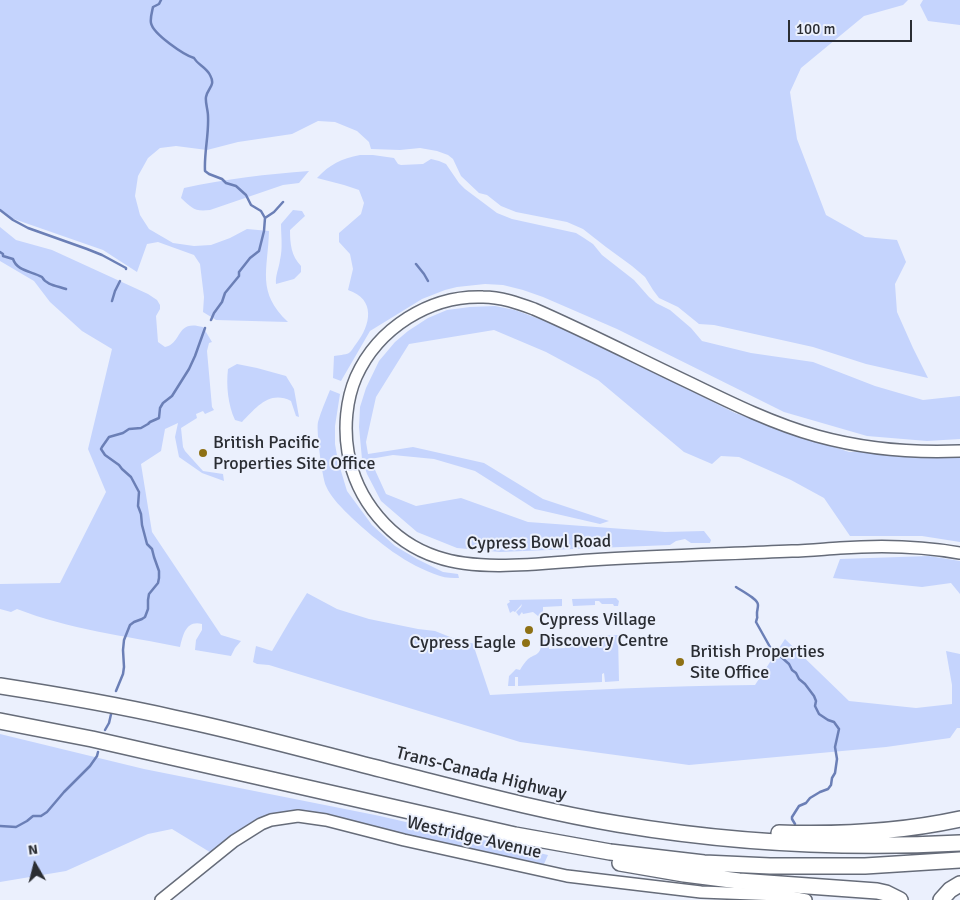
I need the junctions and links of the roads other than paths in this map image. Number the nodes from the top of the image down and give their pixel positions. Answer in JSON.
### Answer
{"nodes":[{"id":1,"x":960,"y":451,"type":"edge"},
{"id":2,"x":960,"y":553,"type":"edge"},
{"id":3,"x":0,"y":686,"type":"edge"},
{"id":4,"x":0,"y":721,"type":"edge"},
{"id":5,"x":960,"y":819,"type":"edge"},
{"id":6,"x":615,"y":824,"type":"junction"},
{"id":7,"x":515,"y":835,"type":"junction"},
{"id":8,"x":960,"y":843,"type":"edge"},
{"id":9,"x":960,"y":860,"type":"edge"},
{"id":10,"x":960,"y":884,"type":"edge"},
{"id":11,"x":161,"y":900,"type":"edge"},
{"id":12,"x":806,"y":900,"type":"edge"},
{"id":13,"x":900,"y":900,"type":"edge"},
{"id":14,"x":941,"y":900,"type":"edge"}],
"edges":[{"from":1,"to":2,"type":"street","name":"Cypress Bowl Road"},
{"from":3,"to":6,"type":"highway","name":"Trans-Canada Highway"},
{"from":4,"to":7,"type":"highway"},
{"from":5,"to":6,"type":"highway"},
{"from":6,"to":8,"type":"highway","name":"Trans-Canada Highway"},
{"from":7,"to":9,"type":"highway"},
{"from":7,"to":13,"type":"highway"},
{"from":10,"to":14,"type":"highway"},
{"from":11,"to":12,"type":"street","name":"Westridge Avenue"}]}
